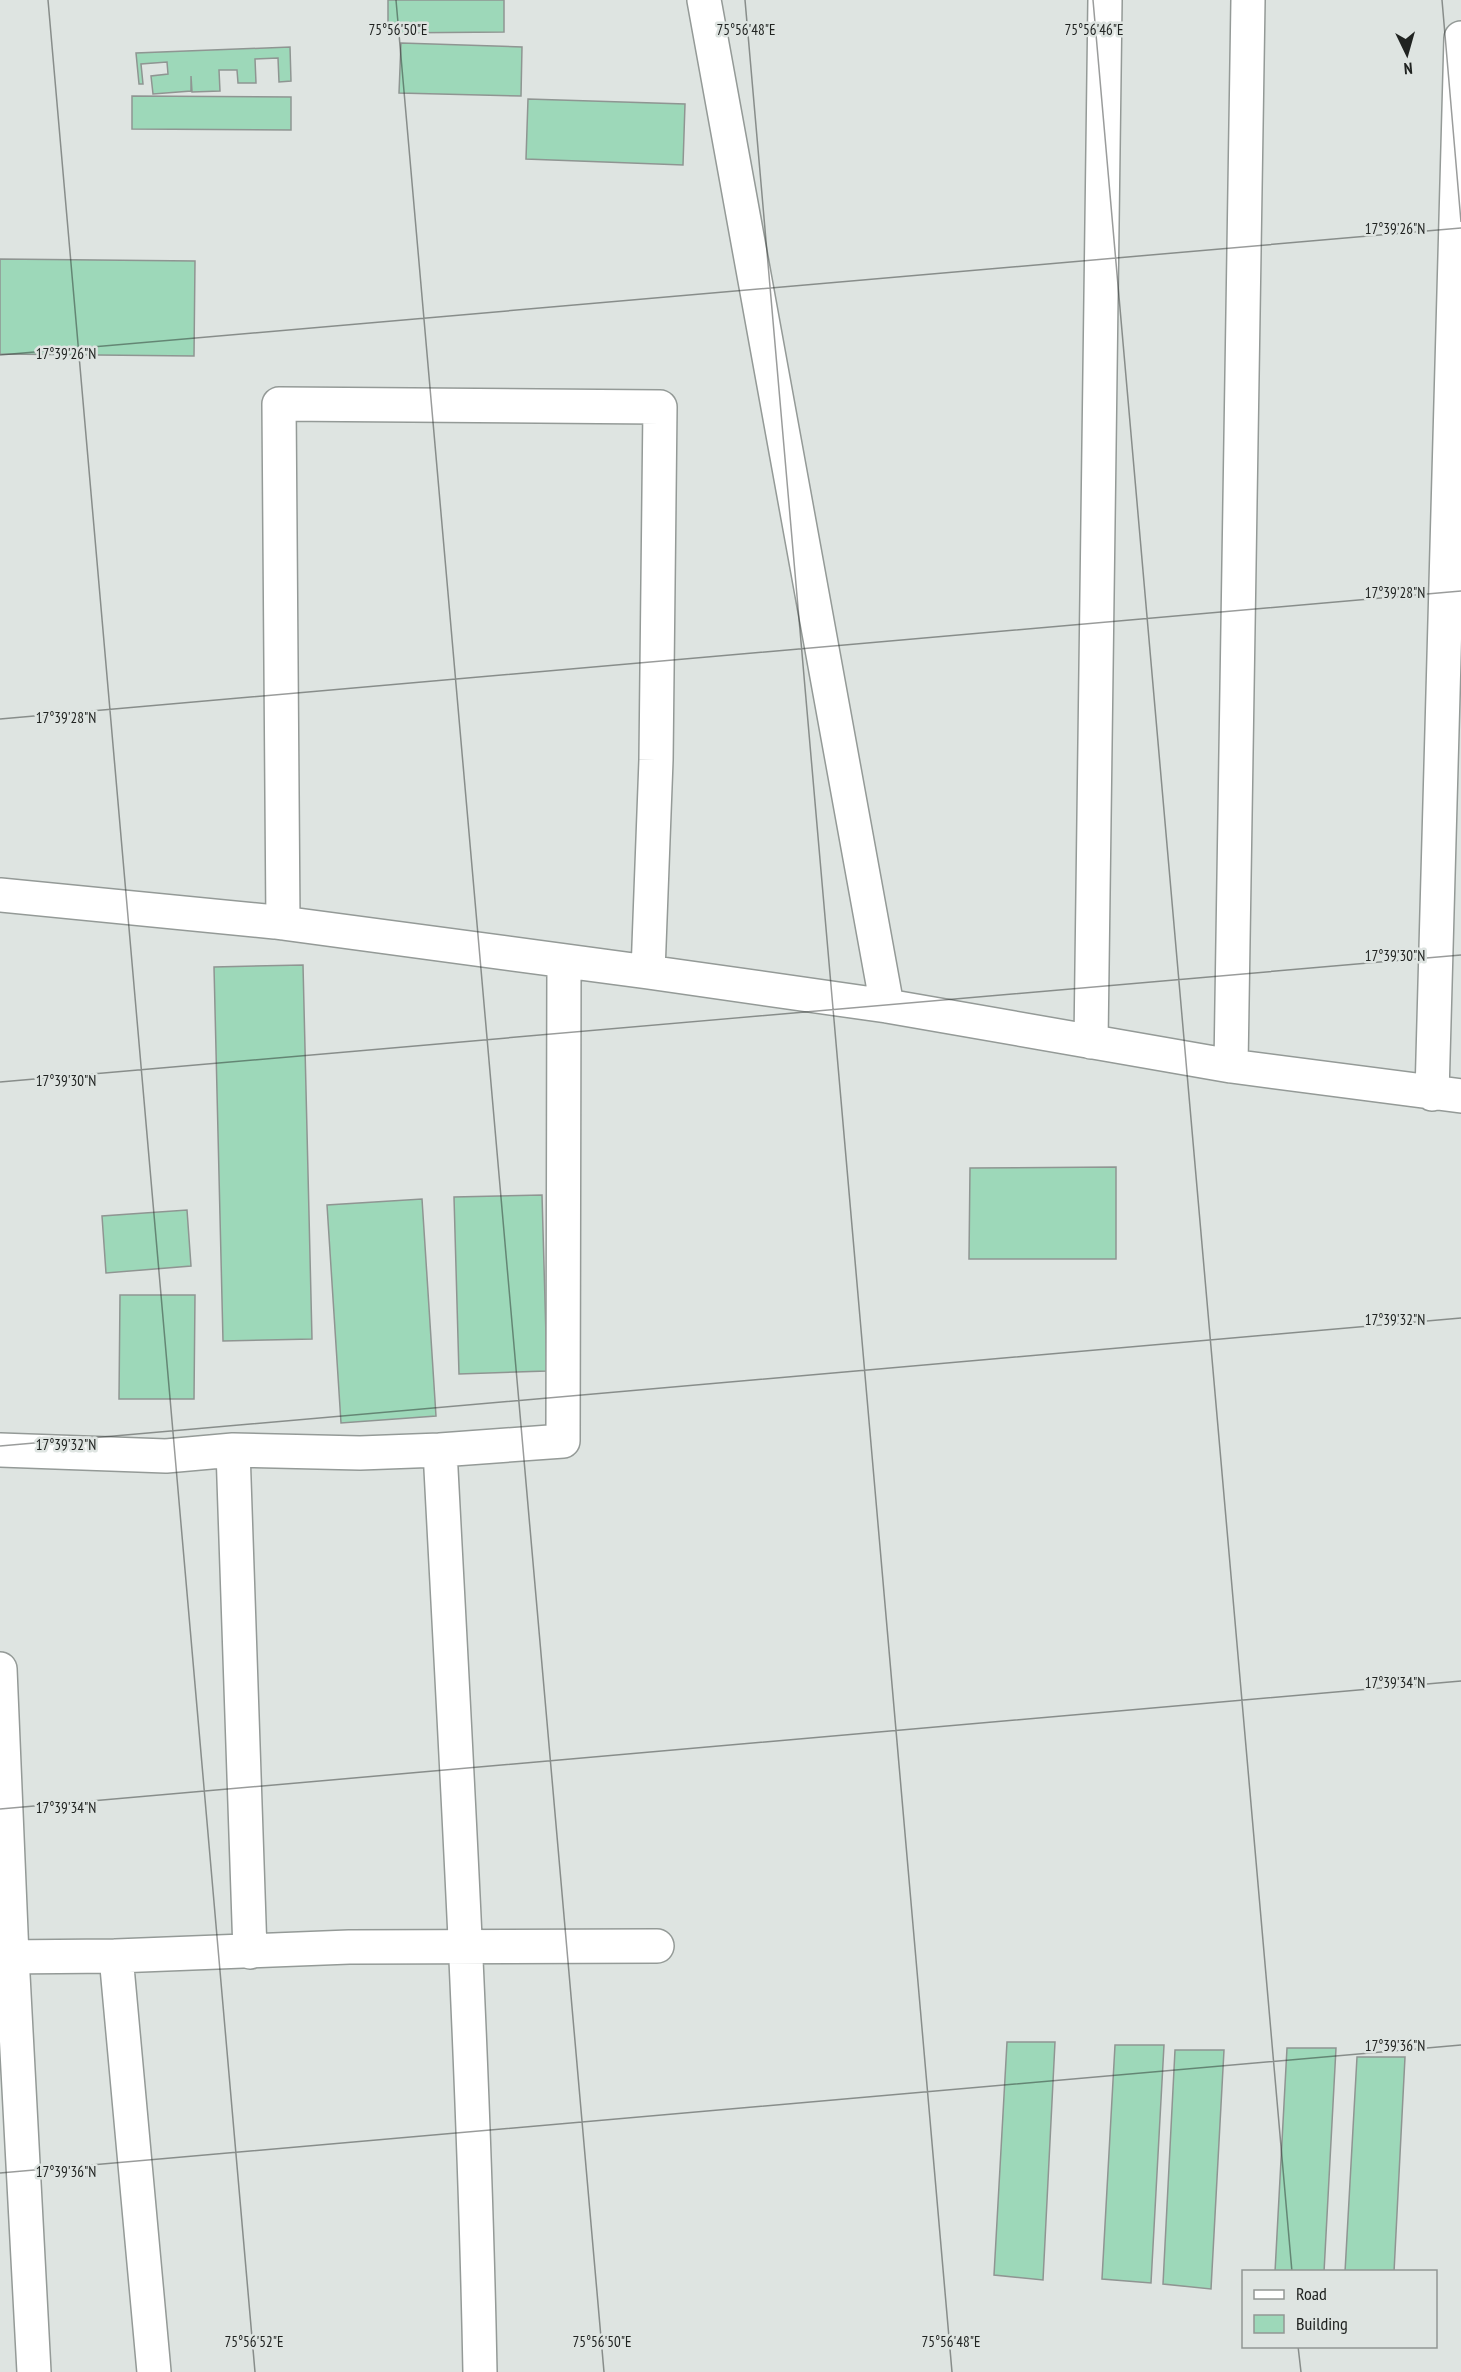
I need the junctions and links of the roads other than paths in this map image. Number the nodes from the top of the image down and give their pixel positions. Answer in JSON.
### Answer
{"nodes":[{"id":1,"x":704,"y":0,"type":"edge"},
{"id":2,"x":1105,"y":0,"type":"edge"},
{"id":3,"x":1248,"y":0,"type":"edge"},
{"id":4,"x":1461,"y":38,"type":"edge"},
{"id":5,"x":1451,"y":756,"type":"edge"},
{"id":6,"x":0,"y":896,"type":"edge"},
{"id":7,"x":283,"y":923,"type":"junction"},
{"id":8,"x":564,"y":961,"type":"junction"},
{"id":9,"x":648,"y":972,"type":"junction"},
{"id":10,"x":887,"y":1006,"type":"junction"},
{"id":11,"x":1091,"y":1042,"type":"junction"},
{"id":12,"x":1231,"y":1066,"type":"junction"},
{"id":13,"x":1447,"y":1095,"type":"edge"},
{"id":14,"x":0,"y":1450,"type":"edge"},
{"id":15,"x":233,"y":1450,"type":"junction"},
{"id":16,"x":440,"y":1450,"type":"junction"},
{"id":17,"x":0,"y":1669,"type":"edge"},
{"id":18,"x":657,"y":1947,"type":"dead end"},
{"id":19,"x":464,"y":1948,"type":"junction"},
{"id":20,"x":250,"y":1952,"type":"junction"},
{"id":21,"x":116,"y":1956,"type":"junction"},
{"id":22,"x":6,"y":1957,"type":"edge"},
{"id":23,"x":34,"y":2372,"type":"edge"},
{"id":24,"x":154,"y":2372,"type":"edge"},
{"id":25,"x":480,"y":2372,"type":"edge"}],
"edges":[{"from":1,"to":10,"type":"street"},
{"from":2,"to":11,"type":"street"},
{"from":3,"to":12,"type":"street"},
{"from":4,"to":5,"type":"street"},
{"from":5,"to":13,"type":"street"},
{"from":6,"to":7,"type":"street"},
{"from":7,"to":8,"type":"street"},
{"from":7,"to":9,"type":"street"},
{"from":8,"to":9,"type":"street"},
{"from":8,"to":16,"type":"street"},
{"from":9,"to":10,"type":"street"},
{"from":10,"to":11,"type":"street"},
{"from":11,"to":12,"type":"street"},
{"from":12,"to":13,"type":"street"},
{"from":14,"to":15,"type":"street"},
{"from":15,"to":16,"type":"street"},
{"from":15,"to":20,"type":"street"},
{"from":16,"to":19,"type":"street"},
{"from":17,"to":22,"type":"street"},
{"from":18,"to":19,"type":"street"},
{"from":19,"to":20,"type":"street"},
{"from":19,"to":25,"type":"street"},
{"from":20,"to":21,"type":"street"},
{"from":21,"to":22,"type":"street"},
{"from":21,"to":24,"type":"street"},
{"from":22,"to":23,"type":"street"}]}
